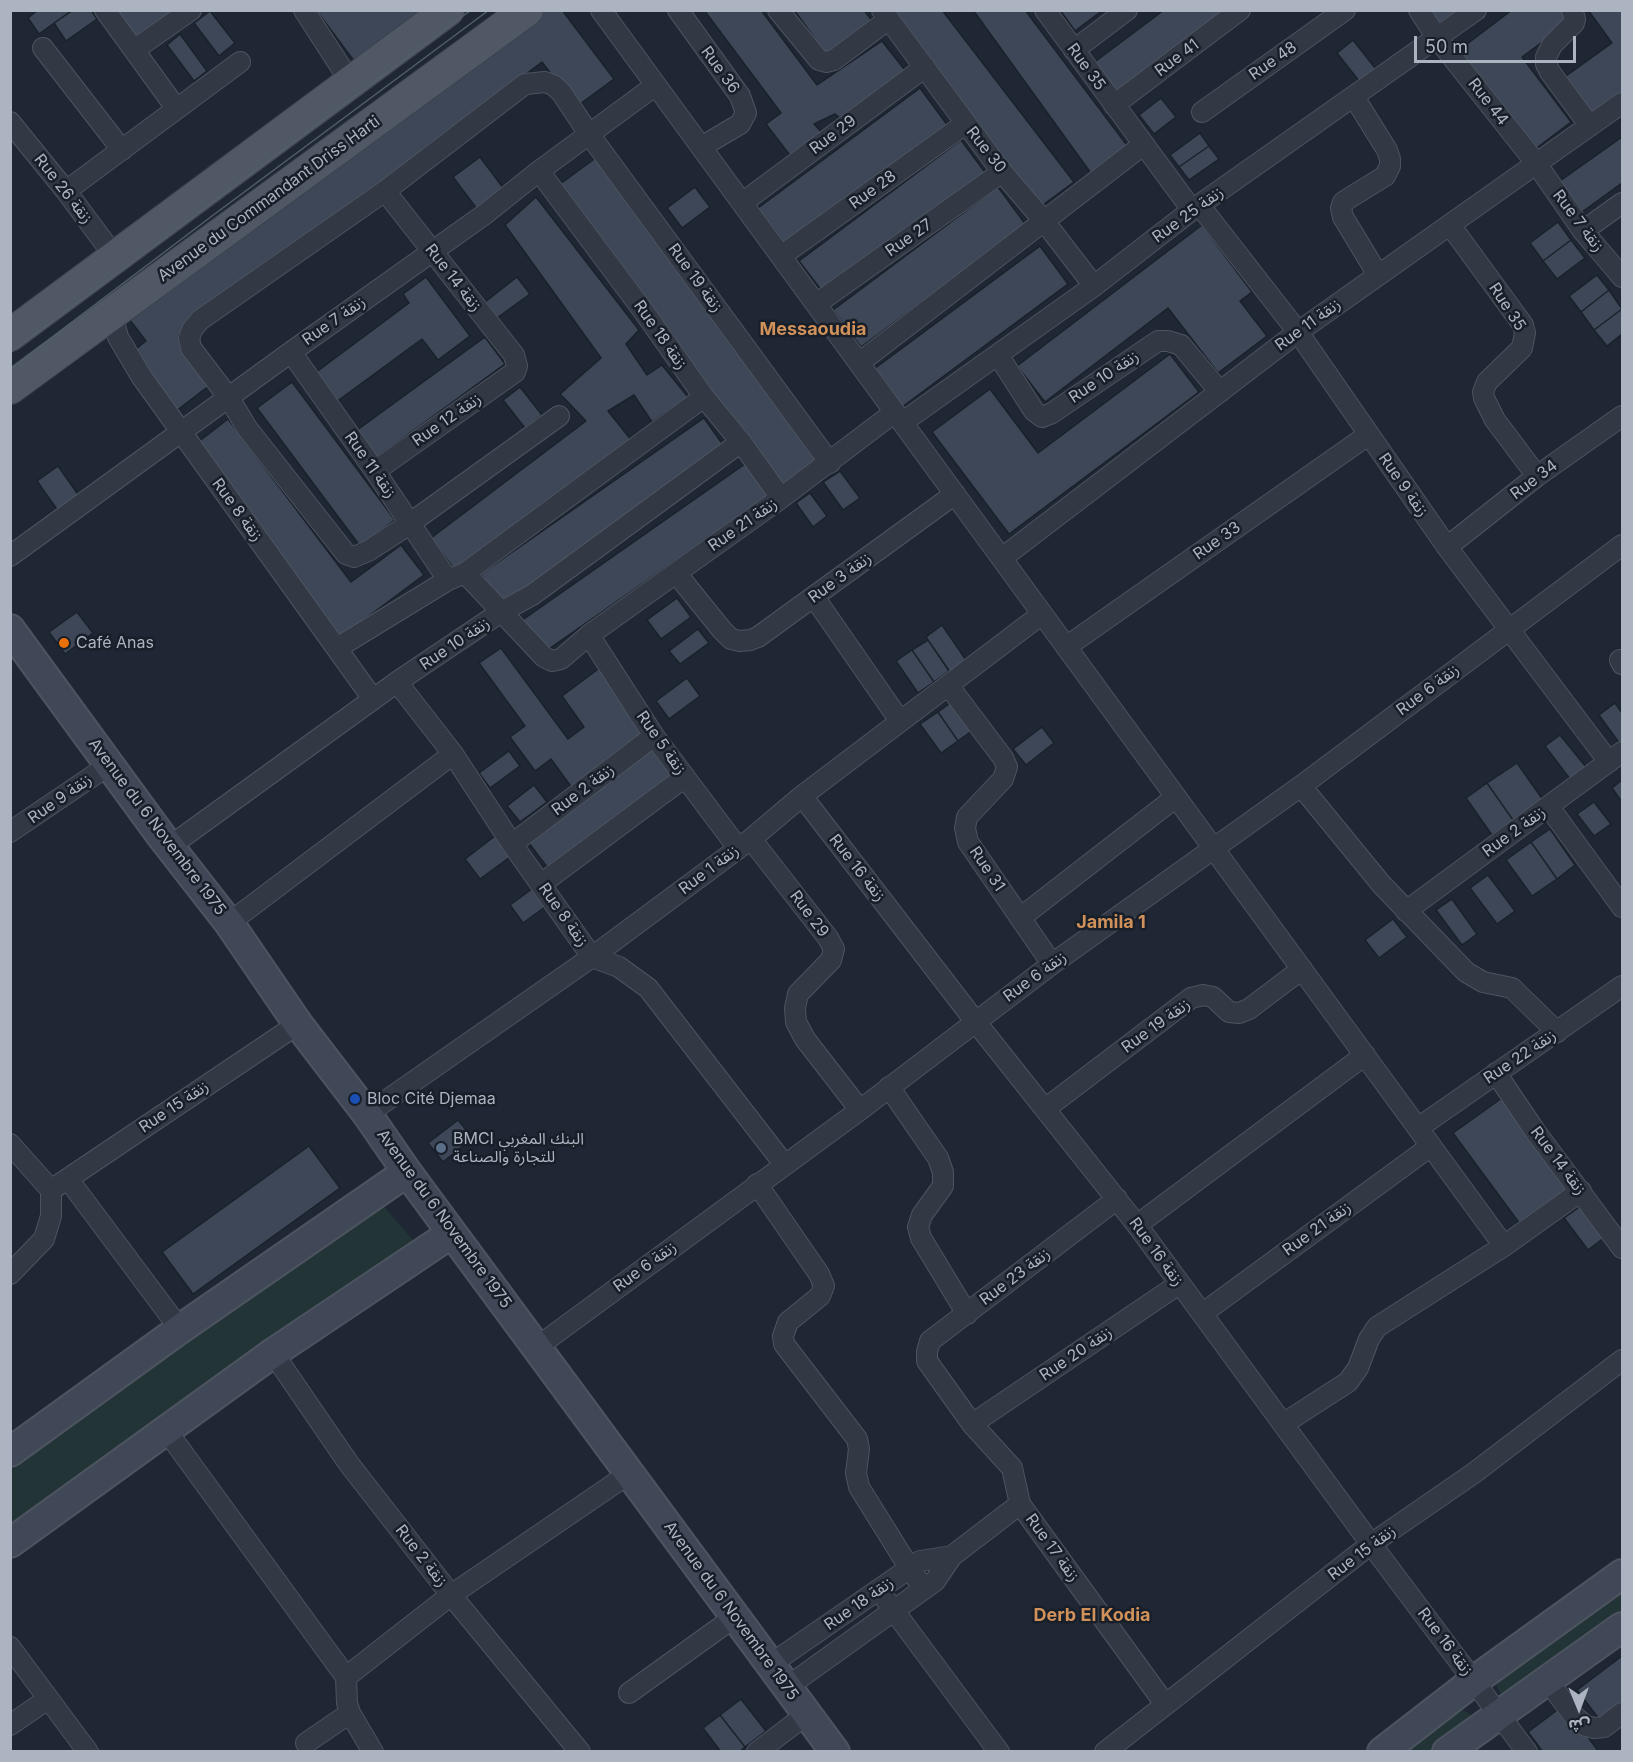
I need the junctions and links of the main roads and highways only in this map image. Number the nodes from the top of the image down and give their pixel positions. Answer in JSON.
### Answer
{"nodes":[{"id":1,"x":448,"y":10,"type":"edge"},
{"id":2,"x":527,"y":10,"type":"edge"},
{"id":3,"x":10,"y":335,"type":"edge"},
{"id":4,"x":10,"y":388,"type":"edge"}],
"edges":[{"from":1,"to":3,"type":"main road"},
{"from":2,"to":4,"type":"main road","name":"Avenue du Commandant Driss Harti"}]}
